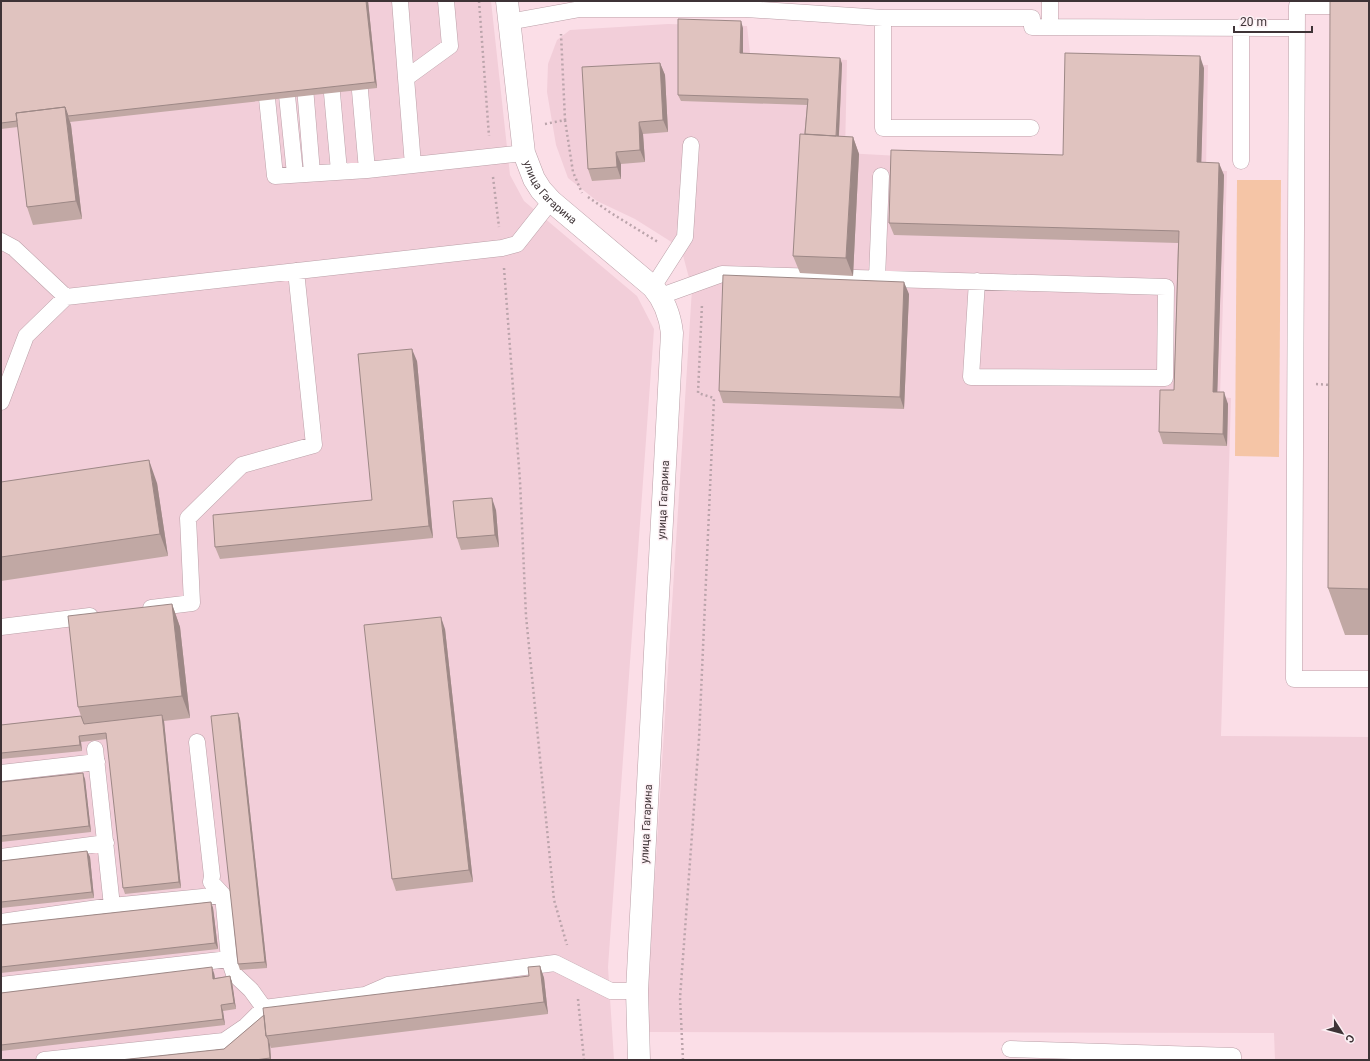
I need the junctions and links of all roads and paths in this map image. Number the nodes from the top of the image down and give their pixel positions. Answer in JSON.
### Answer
{"nodes":[{"id":1,"x":400,"y":1,"type":"edge"},
{"id":2,"x":446,"y":1,"type":"edge"},
{"id":3,"x":479,"y":1,"type":"edge"},
{"id":4,"x":1050,"y":1,"type":"edge"},
{"id":5,"x":580,"y":5,"type":"edge"},
{"id":6,"x":1347,"y":6,"type":"edge"},
{"id":7,"x":508,"y":11,"type":"edge"},
{"id":8,"x":560,"y":12,"type":"junction"},
{"id":9,"x":883,"y":18,"type":"junction"},
{"id":10,"x":1050,"y":27,"type":"junction"},
{"id":11,"x":1241,"y":27,"type":"junction"},
{"id":12,"x":1297,"y":28,"type":"junction"},
{"id":13,"x":328,"y":55,"type":"edge"},
{"id":14,"x":357,"y":55,"type":"edge"},
{"id":15,"x":284,"y":64,"type":"edge"},
{"id":16,"x":303,"y":64,"type":"edge"},
{"id":17,"x":264,"y":65,"type":"edge"},
{"id":18,"x":406,"y":78,"type":"junction"},
{"id":19,"x":565,"y":120,"type":"junction"},
{"id":20,"x":1032,"y":128,"type":"dead end"},
{"id":21,"x":520,"y":129,"type":"junction"},
{"id":22,"x":691,"y":145,"type":"dead end"},
{"id":23,"x":524,"y":153,"type":"junction"},
{"id":24,"x":490,"y":157,"type":"junction"},
{"id":25,"x":1241,"y":161,"type":"dead end"},
{"id":26,"x":413,"y":164,"type":"junction"},
{"id":27,"x":367,"y":170,"type":"junction"},
{"id":28,"x":339,"y":171,"type":"junction"},
{"id":29,"x":312,"y":173,"type":"junction"},
{"id":30,"x":295,"y":174,"type":"junction"},
{"id":31,"x":881,"y":176,"type":"dead end"},
{"id":32,"x":551,"y":201,"type":"junction"},
{"id":33,"x":1,"y":241,"type":"edge"},
{"id":34,"x":502,"y":248,"type":"junction"},
{"id":35,"x":675,"y":252,"type":"junction"},
{"id":36,"x":296,"y":271,"type":"junction"},
{"id":37,"x":877,"y":278,"type":"junction"},
{"id":38,"x":702,"y":281,"type":"junction"},
{"id":39,"x":977,"y":282,"type":"junction"},
{"id":40,"x":657,"y":291,"type":"junction"},
{"id":41,"x":66,"y":297,"type":"junction"},
{"id":42,"x":1295,"y":384,"type":"junction"},
{"id":43,"x":1331,"y":384,"type":"edge"},
{"id":44,"x":1,"y":402,"type":"edge"},
{"id":45,"x":138,"y":610,"type":"edge"},
{"id":46,"x":108,"y":614,"type":"edge"},
{"id":47,"x":1,"y":627,"type":"edge"},
{"id":48,"x":1369,"y":679,"type":"edge"},
{"id":49,"x":197,"y":742,"type":"dead end"},
{"id":50,"x":1,"y":773,"type":"edge"},
{"id":51,"x":106,"y":843,"type":"junction"},
{"id":52,"x":1,"y":857,"type":"edge"},
{"id":53,"x":223,"y":894,"type":"junction"},
{"id":54,"x":112,"y":906,"type":"junction"},
{"id":55,"x":1,"y":922,"type":"edge"},
{"id":56,"x":229,"y":959,"type":"junction"},
{"id":57,"x":576,"y":973,"type":"junction"},
{"id":58,"x":1,"y":985,"type":"edge"},
{"id":59,"x":637,"y":991,"type":"junction"},
{"id":60,"x":264,"y":1008,"type":"junction"},
{"id":61,"x":1010,"y":1049,"type":"dead end"},
{"id":62,"x":44,"y":1060,"type":"edge"},
{"id":63,"x":584,"y":1060,"type":"edge"},
{"id":64,"x":639,"y":1060,"type":"edge"},
{"id":65,"x":683,"y":1060,"type":"edge"},
{"id":66,"x":1233,"y":1060,"type":"edge"}],
"edges":[{"from":1,"to":18,"type":"lane"},
{"from":2,"to":18,"type":"lane"},
{"from":3,"to":24,"type":"path"},
{"from":4,"to":10,"type":"lane"},
{"from":5,"to":8,"type":"lane"},
{"from":5,"to":9,"type":"lane"},
{"from":6,"to":12,"type":"lane"},
{"from":7,"to":8,"type":"lane"},
{"from":7,"to":21,"type":"street","name":"улица Гагарина"},
{"from":8,"to":19,"type":"path"},
{"from":9,"to":10,"type":"lane"},
{"from":9,"to":20,"type":"lane"},
{"from":10,"to":11,"type":"lane"},
{"from":11,"to":12,"type":"lane"},
{"from":11,"to":25,"type":"lane"},
{"from":12,"to":42,"type":"lane"},
{"from":13,"to":28,"type":"lane"},
{"from":14,"to":27,"type":"lane"},
{"from":15,"to":30,"type":"lane"},
{"from":16,"to":29,"type":"lane"},
{"from":17,"to":30,"type":"lane"},
{"from":18,"to":26,"type":"lane"},
{"from":19,"to":21,"type":"path"},
{"from":19,"to":35,"type":"path"},
{"from":21,"to":23,"type":"street","name":"улица Гагарина"},
{"from":22,"to":35,"type":"lane"},
{"from":23,"to":24,"type":"lane"},
{"from":23,"to":32,"type":"street","name":"улица Гагарина"},
{"from":24,"to":26,"type":"lane"},
{"from":24,"to":34,"type":"path"},
{"from":26,"to":27,"type":"lane"},
{"from":27,"to":28,"type":"lane"},
{"from":28,"to":29,"type":"lane"},
{"from":29,"to":30,"type":"lane"},
{"from":31,"to":37,"type":"lane"},
{"from":32,"to":34,"type":"lane"},
{"from":32,"to":40,"type":"street","name":"улица Гагарина"},
{"from":33,"to":41,"type":"lane"},
{"from":34,"to":36,"type":"lane"},
{"from":34,"to":57,"type":"path"},
{"from":35,"to":40,"type":"lane"},
{"from":36,"to":41,"type":"lane"},
{"from":36,"to":45,"type":"lane"},
{"from":37,"to":38,"type":"lane"},
{"from":37,"to":39,"type":"lane"},
{"from":38,"to":40,"type":"lane"},
{"from":38,"to":65,"type":"path"},
{"from":39,"to":39,"type":"lane"},
{"from":40,"to":59,"type":"street","name":"улица Гагарина"},
{"from":41,"to":44,"type":"lane"},
{"from":42,"to":43,"type":"path"},
{"from":42,"to":48,"type":"lane"},
{"from":46,"to":47,"type":"lane"},
{"from":49,"to":53,"type":"lane"},
{"from":50,"to":51,"type":"lane"},
{"from":51,"to":52,"type":"lane"},
{"from":51,"to":54,"type":"lane"},
{"from":53,"to":54,"type":"lane"},
{"from":53,"to":56,"type":"lane"},
{"from":54,"to":55,"type":"lane"},
{"from":56,"to":58,"type":"lane"},
{"from":56,"to":60,"type":"lane"},
{"from":57,"to":59,"type":"lane"},
{"from":57,"to":60,"type":"lane"},
{"from":57,"to":63,"type":"path"},
{"from":59,"to":64,"type":"street","name":"улица Гагарина"},
{"from":60,"to":62,"type":"lane"},
{"from":61,"to":66,"type":"lane"}]}
